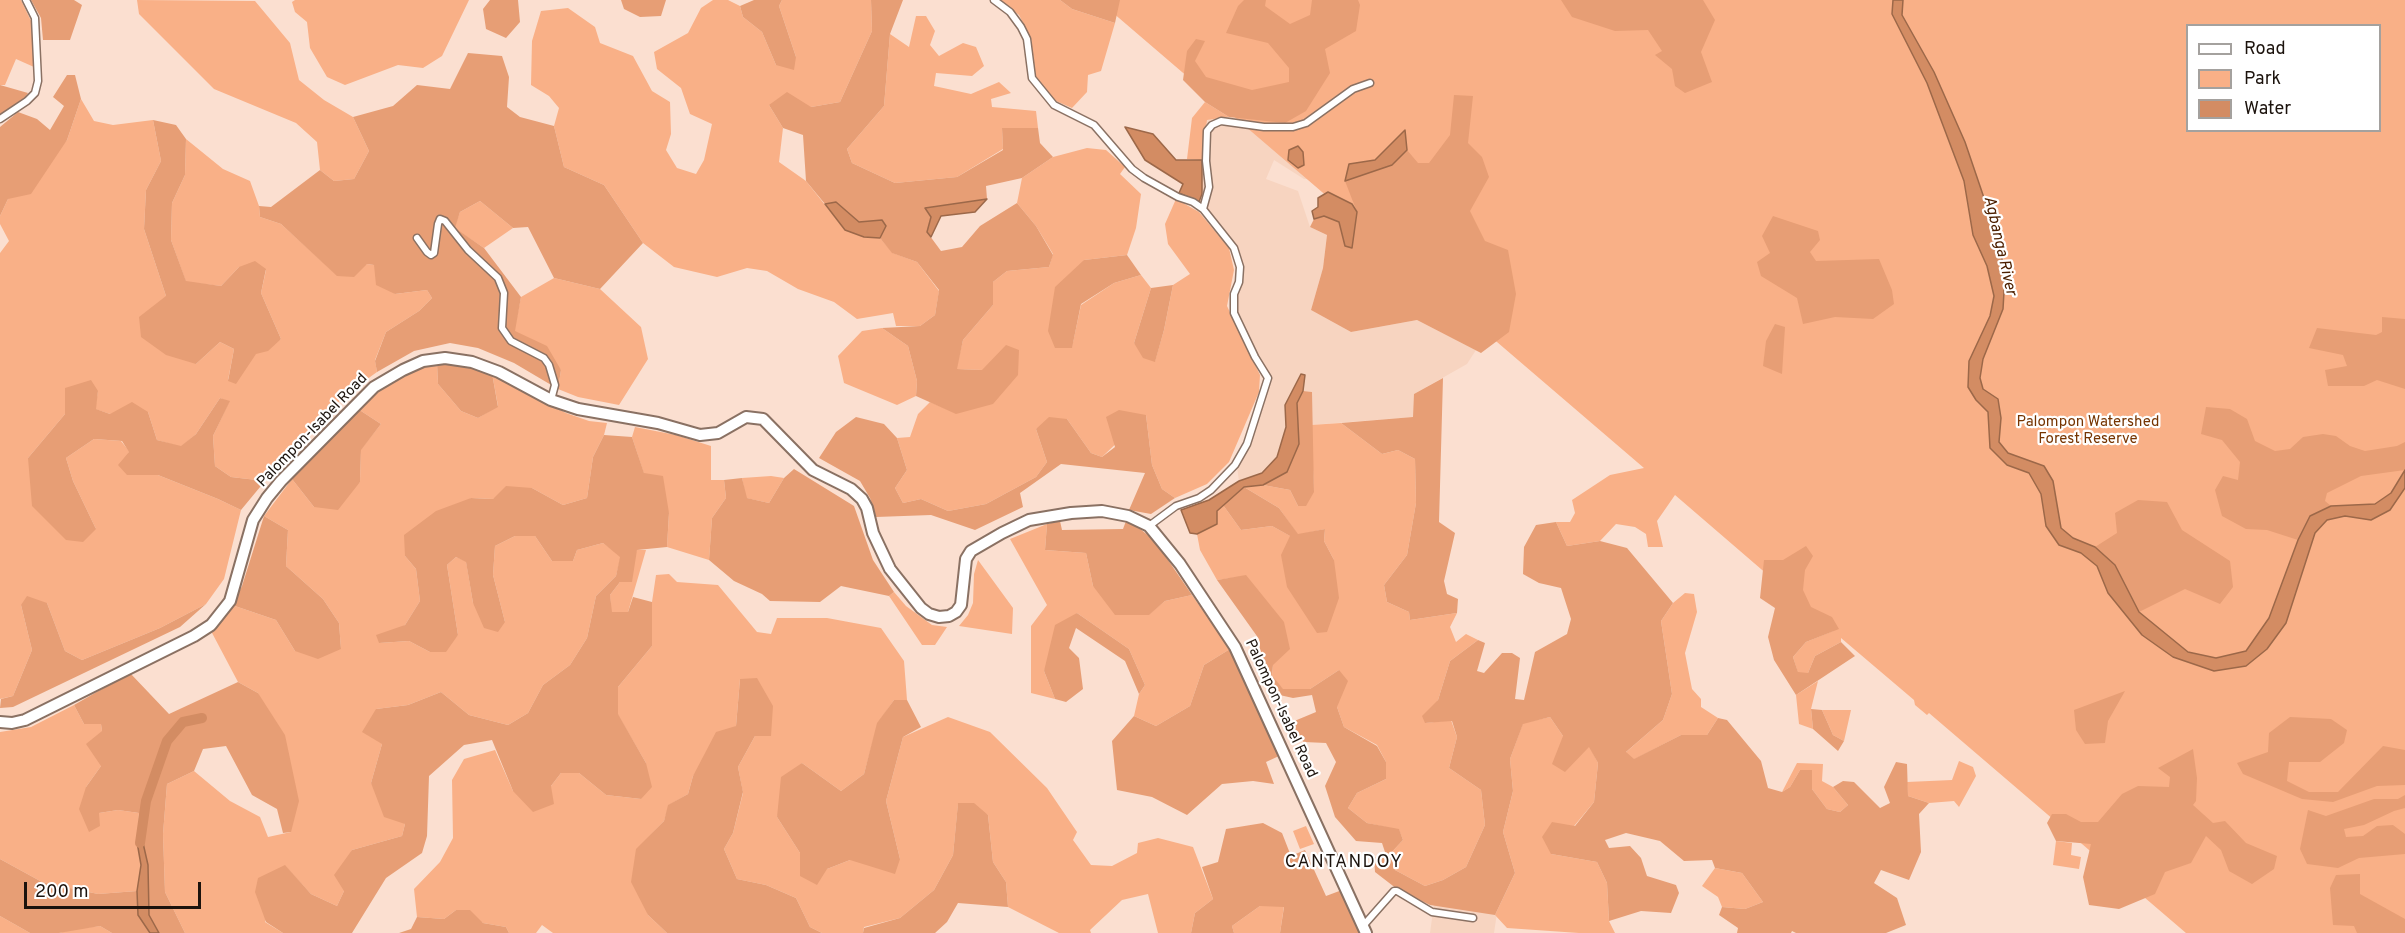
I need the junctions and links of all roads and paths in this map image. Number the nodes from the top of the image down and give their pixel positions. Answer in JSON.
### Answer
{"nodes":[{"id":1,"x":26,"y":0,"type":"edge"},
{"id":2,"x":994,"y":0,"type":"edge"},
{"id":3,"x":1370,"y":83,"type":"dead end"},
{"id":4,"x":0,"y":119,"type":"edge"},
{"id":5,"x":1203,"y":209,"type":"junction"},
{"id":6,"x":417,"y":238,"type":"dead end"},
{"id":7,"x":551,"y":400,"type":"junction"},
{"id":8,"x":1149,"y":526,"type":"junction"},
{"id":9,"x":0,"y":722,"type":"edge"},
{"id":10,"x":1473,"y":918,"type":"dead end"},
{"id":11,"x":1364,"y":930,"type":"edge"}],
"edges":[{"from":1,"to":4,"type":"street"},
{"from":2,"to":5,"type":"street"},
{"from":3,"to":5,"type":"street"},
{"from":5,"to":8,"type":"street"},
{"from":6,"to":7,"type":"street"},
{"from":7,"to":8,"type":"highway","name":"Palompon-Isabel Road"},
{"from":7,"to":9,"type":"highway","name":"Palompon-Isabel Road"},
{"from":8,"to":11,"type":"highway","name":"Palompon-Isabel Road"},
{"from":10,"to":11,"type":"street"}]}
